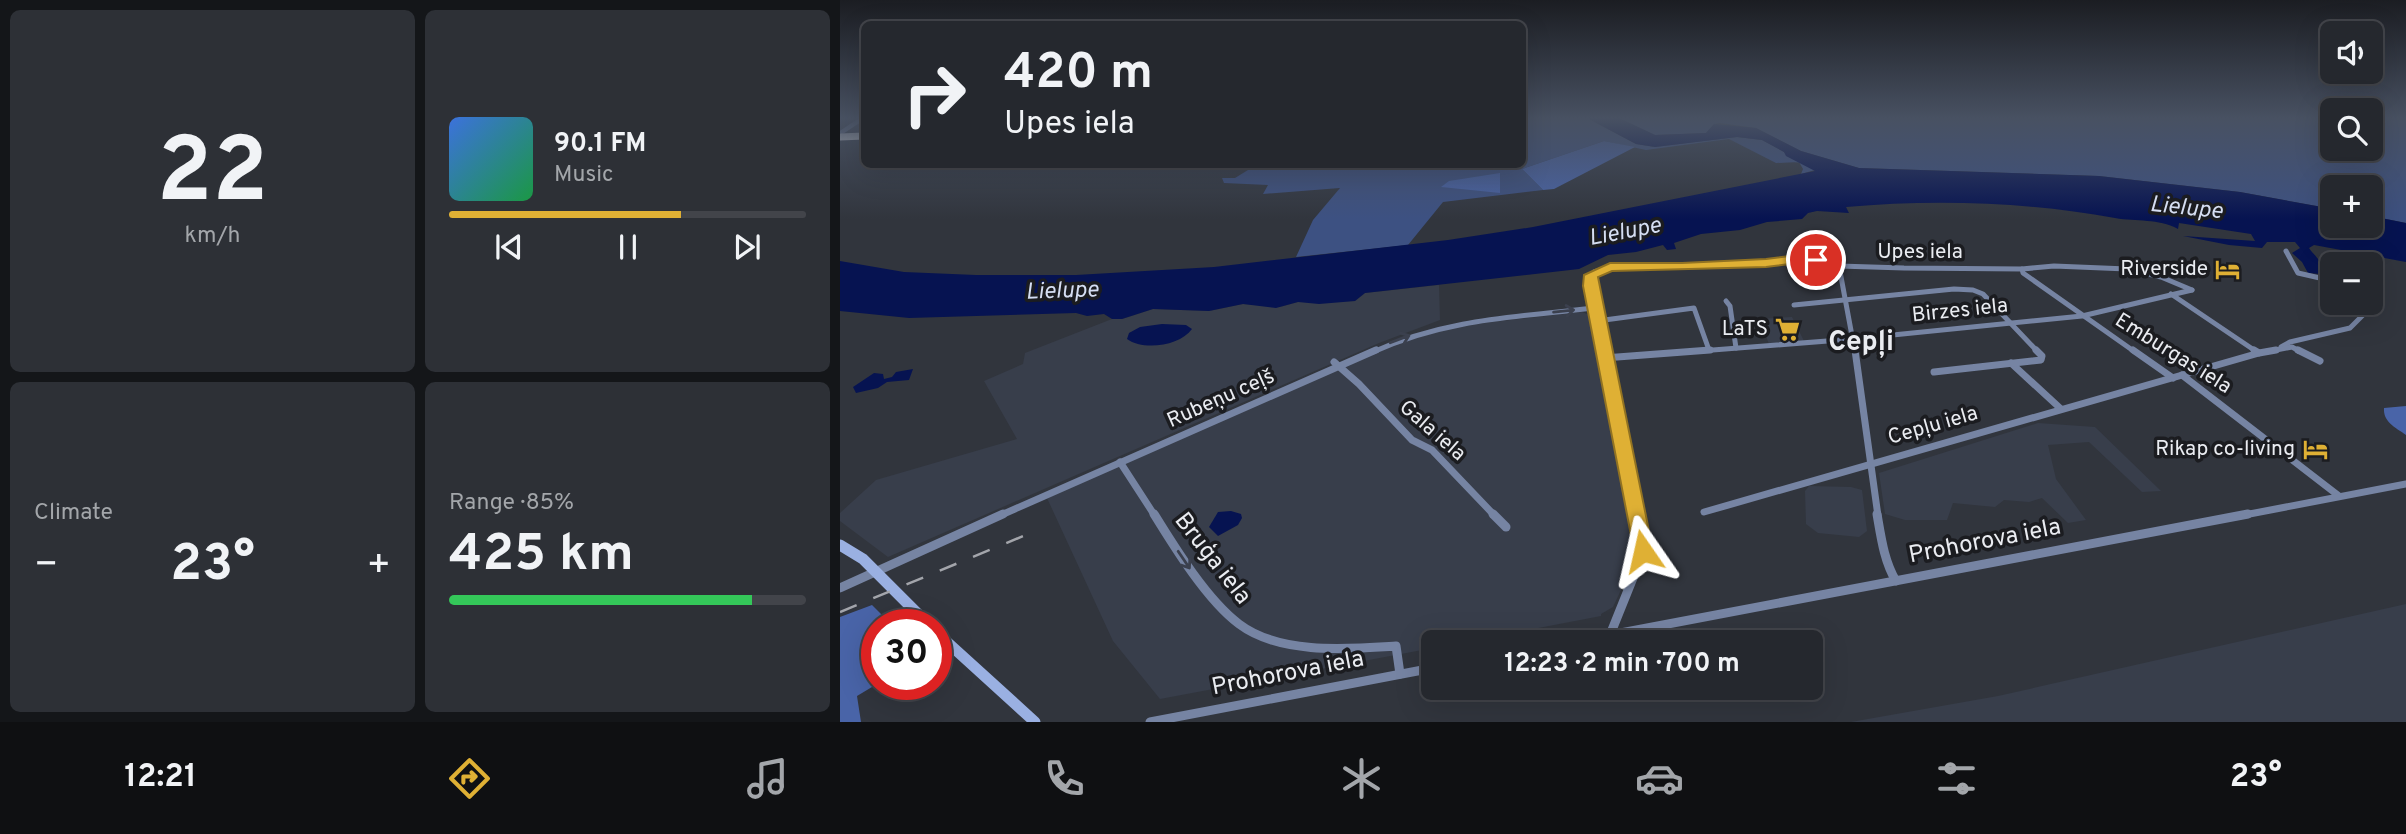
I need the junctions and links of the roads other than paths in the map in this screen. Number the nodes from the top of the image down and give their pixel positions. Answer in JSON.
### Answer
{"nodes":[{"id":1,"x":2287,"y":251,"type":"dead end"},
{"id":2,"x":1839,"y":266,"type":"junction"},
{"id":3,"x":2022,"y":269,"type":"junction"},
{"id":4,"x":2320,"y":278,"type":"edge"},
{"id":5,"x":2192,"y":290,"type":"joint"},
{"id":6,"x":2171,"y":294,"type":"junction"},
{"id":7,"x":1846,"y":300,"type":"junction"},
{"id":8,"x":1726,"y":301,"type":"dead end"},
{"id":9,"x":1794,"y":305,"type":"dead end"},
{"id":10,"x":1594,"y":308,"type":"junction"},
{"id":11,"x":2363,"y":315,"type":"edge"},
{"id":12,"x":2082,"y":316,"type":"junction"},
{"id":13,"x":1597,"y":321,"type":"junction"},
{"id":14,"x":2012,"y":323,"type":"junction"},
{"id":15,"x":1853,"y":339,"type":"junction"},
{"id":16,"x":2281,"y":347,"type":"junction"},
{"id":17,"x":1736,"y":348,"type":"junction"},
{"id":18,"x":1709,"y":350,"type":"junction"},
{"id":19,"x":2259,"y":353,"type":"junction"},
{"id":20,"x":1604,"y":358,"type":"junction"},
{"id":21,"x":2320,"y":361,"type":"dead end"},
{"id":22,"x":2011,"y":363,"type":"junction"},
{"id":23,"x":1336,"y":364,"type":"junction"},
{"id":24,"x":1934,"y":372,"type":"dead end"},
{"id":25,"x":2182,"y":376,"type":"junction"},
{"id":26,"x":2173,"y":378,"type":"junction"},
{"id":27,"x":2061,"y":409,"type":"junction"},
{"id":28,"x":1120,"y":462,"type":"junction"},
{"id":29,"x":1870,"y":463,"type":"junction"},
{"id":30,"x":2406,"y":484,"type":"edge"},
{"id":31,"x":2339,"y":496,"type":"junction"},
{"id":32,"x":1704,"y":512,"type":"dead end"},
{"id":33,"x":1506,"y":527,"type":"dead end"},
{"id":34,"x":840,"y":545,"type":"edge"},
{"id":35,"x":876,"y":572,"type":"junction"},
{"id":36,"x":1896,"y":581,"type":"junction"},
{"id":37,"x":840,"y":588,"type":"edge"},
{"id":38,"x":913,"y":609,"type":"edge"},
{"id":39,"x":1612,"y":630,"type":"edge"},
{"id":40,"x":1636,"y":630,"type":"edge"},
{"id":41,"x":952,"y":647,"type":"edge"},
{"id":42,"x":1421,"y":670,"type":"edge"},
{"id":43,"x":1401,"y":674,"type":"junction"},
{"id":44,"x":1035,"y":722,"type":"edge"},
{"id":45,"x":1150,"y":722,"type":"edge"}],
"edges":[{"from":1,"to":4,"type":"street"},
{"from":2,"to":3,"type":"street","name":"Upes iela"},
{"from":2,"to":7,"type":"street"},
{"from":2,"to":10,"type":"street","name":"Upes iela"},
{"from":3,"to":5,"type":"street","name":"Upes iela"},
{"from":3,"to":12,"type":"street","name":"Emburgas iela"},
{"from":5,"to":6,"type":"street","name":"Birzes iela"},
{"from":6,"to":12,"type":"street","name":"Birzes iela"},
{"from":6,"to":19,"type":"street"},
{"from":7,"to":9,"type":"street"},
{"from":7,"to":14,"type":"street"},
{"from":7,"to":15,"type":"street"},
{"from":8,"to":17,"type":"street"},
{"from":10,"to":13,"type":"street"},
{"from":23,"to":10,"type":"street","name":"Rubeņu ceļš","one_way":true},
{"from":11,"to":16,"type":"street"},
{"from":12,"to":14,"type":"street","name":"Birzes iela"},
{"from":12,"to":26,"type":"street","name":"Emburgas iela"},
{"from":13,"to":18,"type":"street"},
{"from":13,"to":20,"type":"street"},
{"from":14,"to":15,"type":"street","name":"Birzes iela"},
{"from":14,"to":22,"type":"street"},
{"from":15,"to":17,"type":"street","name":"Birzes iela"},
{"from":15,"to":29,"type":"street"},
{"from":16,"to":19,"type":"street"},
{"from":16,"to":21,"type":"street"},
{"from":17,"to":18,"type":"street","name":"Birzes iela"},
{"from":18,"to":20,"type":"street","name":"Birzes iela"},
{"from":19,"to":25,"type":"street"},
{"from":20,"to":39,"type":"street"},
{"from":22,"to":24,"type":"street"},
{"from":22,"to":27,"type":"street"},
{"from":23,"to":28,"type":"street","name":"Rubeņu ceļš"},
{"from":23,"to":33,"type":"street","name":"Gala iela"},
{"from":25,"to":26,"type":"street","name":"Emburgas iela"},
{"from":25,"to":31,"type":"street","name":"Emburgas iela"},
{"from":26,"to":27,"type":"street","name":"Cepļu iela"},
{"from":27,"to":29,"type":"street","name":"Cepļu iela"},
{"from":28,"to":35,"type":"street","name":"Rubeņu ceļš"},
{"from":28,"to":43,"type":"street","name":"Bruģa iela","one_way":true},
{"from":29,"to":32,"type":"street","name":"Cepļu iela"},
{"from":29,"to":36,"type":"street"},
{"from":30,"to":31,"type":"street","name":"Prohorova iela"},
{"from":31,"to":36,"type":"street","name":"Prohorova iela"},
{"from":34,"to":35,"type":"main road"},
{"from":35,"to":37,"type":"street","name":"Rubeņu ceļš"},
{"from":35,"to":38,"type":"main road"},
{"from":36,"to":40,"type":"street","name":"Prohorova iela"},
{"from":41,"to":44,"type":"main road"},
{"from":42,"to":43,"type":"street","name":"Prohorova iela"},
{"from":43,"to":45,"type":"street","name":"Prohorova iela"}]}
